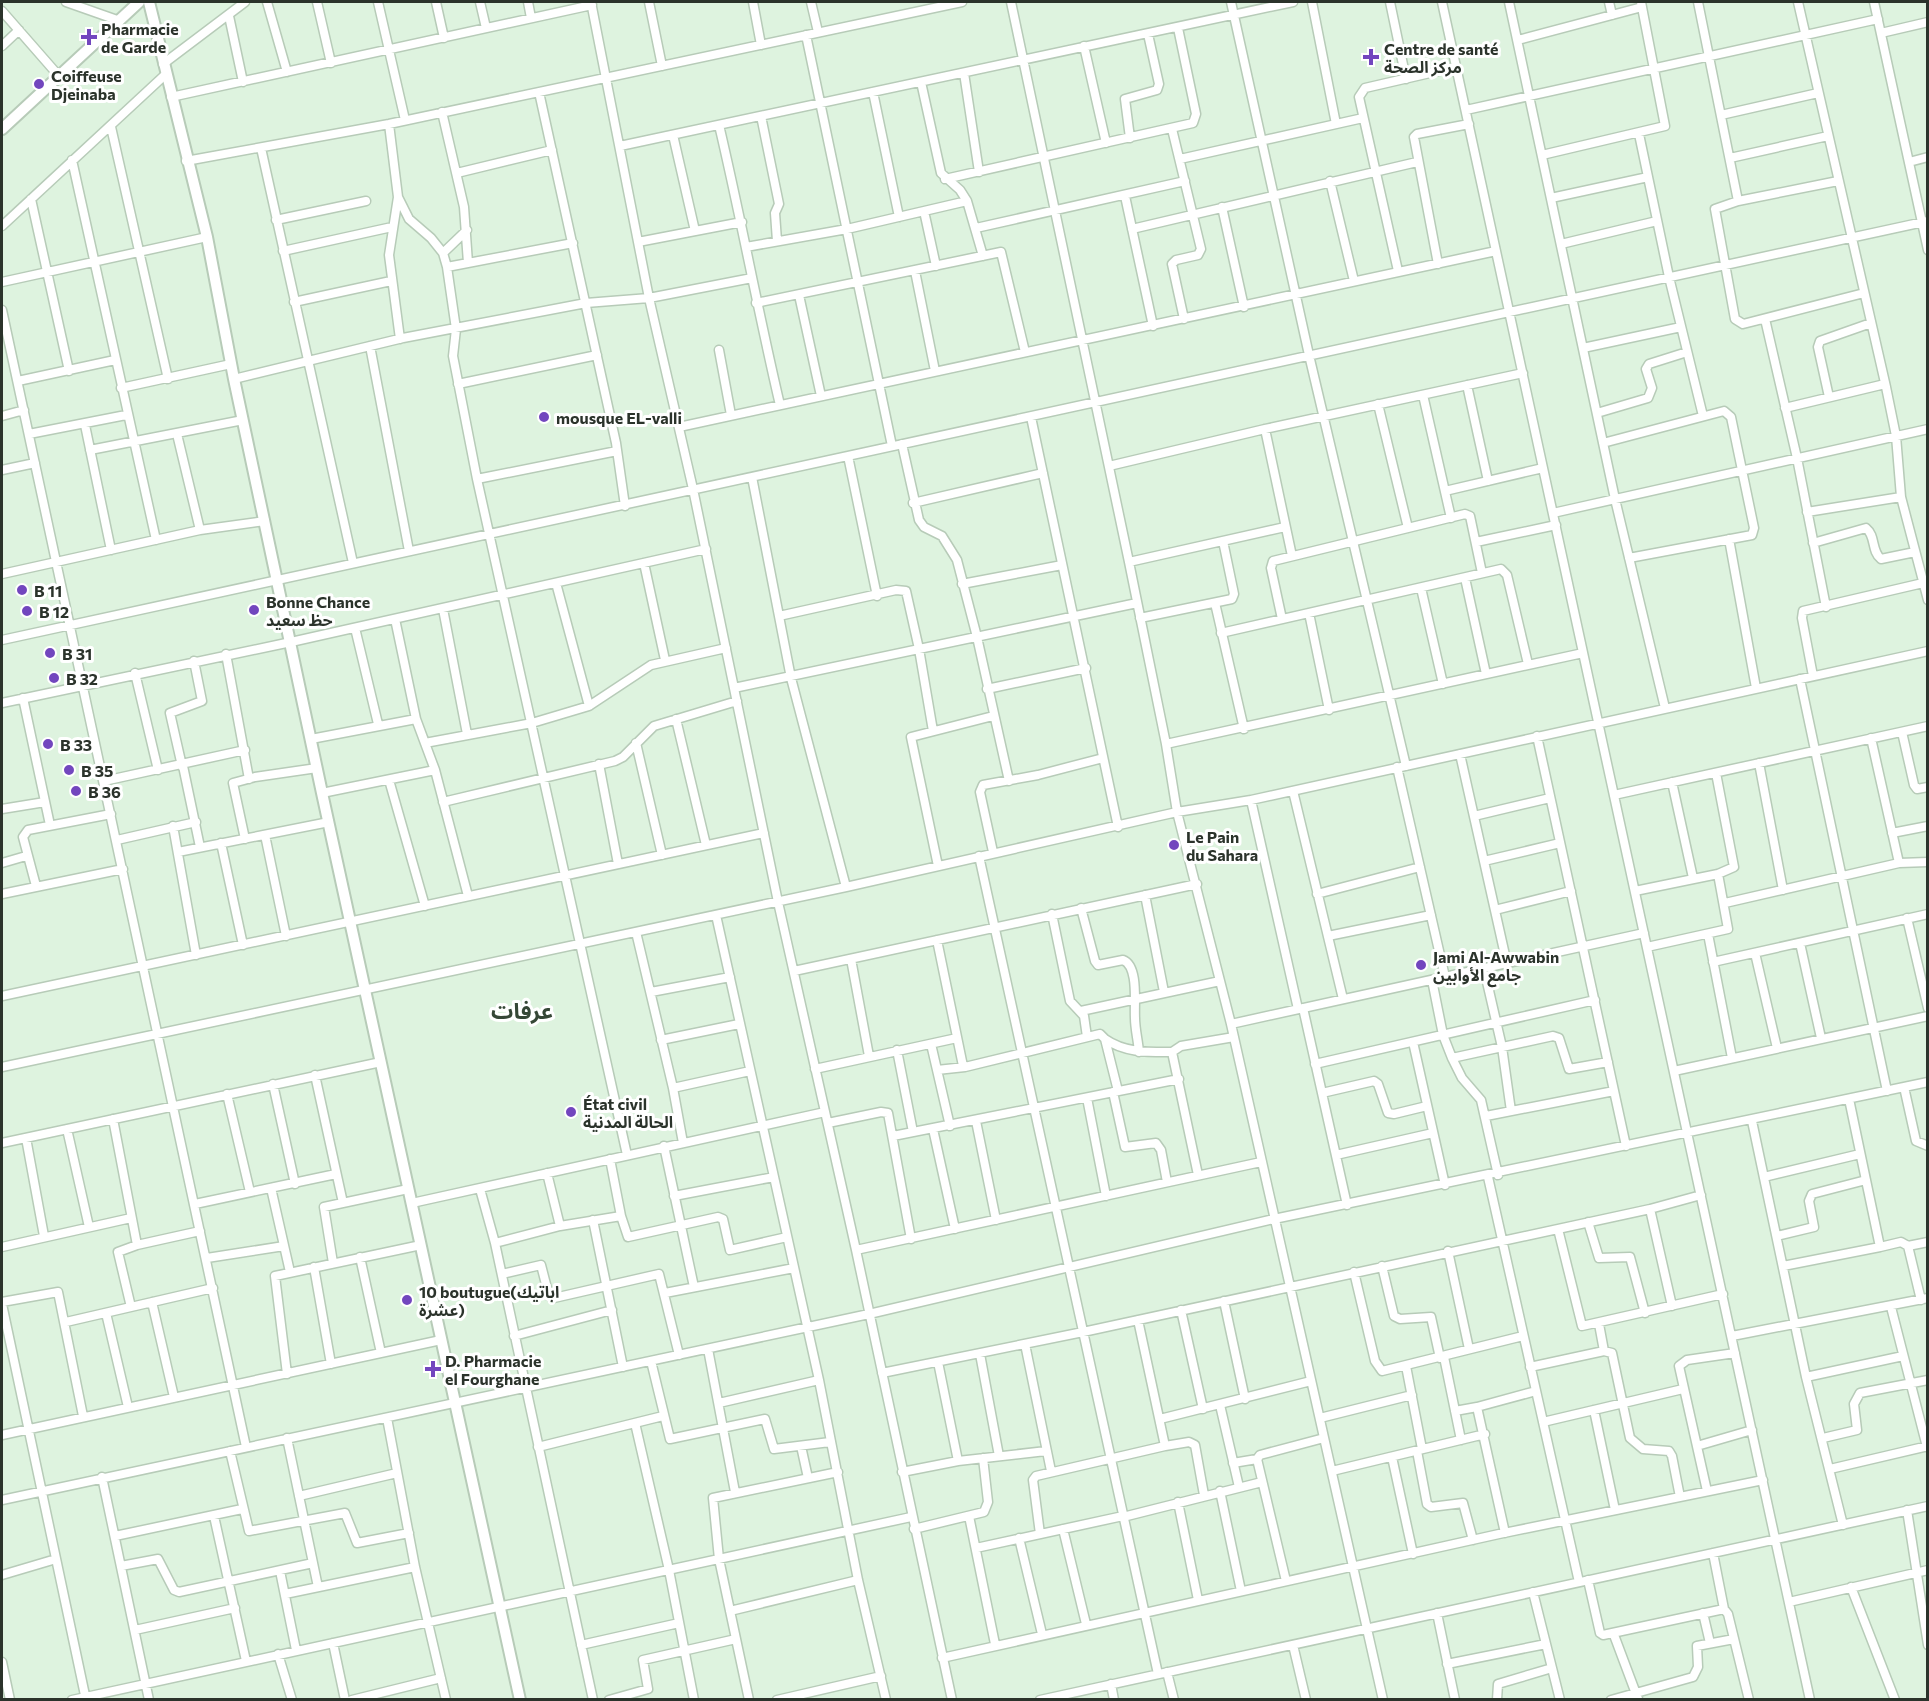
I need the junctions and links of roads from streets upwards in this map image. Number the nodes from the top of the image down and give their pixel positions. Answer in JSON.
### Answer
{"nodes":[{"id":1,"x":66,"y":2,"type":"edge"},
{"id":2,"x":139,"y":2,"type":"edge"},
{"id":3,"x":149,"y":2,"type":"edge"},
{"id":4,"x":245,"y":2,"type":"edge"},
{"id":5,"x":267,"y":2,"type":"edge"},
{"id":6,"x":316,"y":2,"type":"edge"},
{"id":7,"x":378,"y":2,"type":"edge"},
{"id":8,"x":436,"y":2,"type":"edge"},
{"id":9,"x":480,"y":2,"type":"edge"},
{"id":10,"x":528,"y":2,"type":"edge"},
{"id":11,"x":650,"y":2,"type":"edge"},
{"id":12,"x":753,"y":2,"type":"edge"},
{"id":13,"x":811,"y":2,"type":"edge"},
{"id":14,"x":962,"y":2,"type":"edge"},
{"id":15,"x":1011,"y":2,"type":"edge"},
{"id":16,"x":1231,"y":2,"type":"edge"},
{"id":17,"x":1293,"y":2,"type":"edge"},
{"id":18,"x":1312,"y":2,"type":"edge"},
{"id":19,"x":1389,"y":2,"type":"edge"},
{"id":20,"x":1442,"y":2,"type":"edge"},
{"id":21,"x":1509,"y":2,"type":"edge"},
{"id":22,"x":1609,"y":2,"type":"edge"},
{"id":23,"x":1698,"y":2,"type":"edge"},
{"id":24,"x":1798,"y":2,"type":"edge"},
{"id":25,"x":1874,"y":2,"type":"edge"},
{"id":26,"x":592,"y":3,"type":"edge"},
{"id":27,"x":946,"y":3,"type":"edge"},
{"id":28,"x":1641,"y":4,"type":"edge"},
{"id":29,"x":2,"y":10,"type":"edge"},
{"id":30,"x":1234,"y":14,"type":"junction"},
{"id":31,"x":1612,"y":15,"type":"junction"},
{"id":32,"x":230,"y":16,"type":"junction"},
{"id":33,"x":531,"y":18,"type":"junction"},
{"id":34,"x":1878,"y":19,"type":"junction"},
{"id":35,"x":120,"y":21,"type":"junction"},
{"id":36,"x":1928,"y":22,"type":"edge"},
{"id":37,"x":486,"y":28,"type":"junction"},
{"id":38,"x":1178,"y":28,"type":"junction"},
{"id":39,"x":19,"y":30,"type":"junction"},
{"id":40,"x":818,"y":32,"type":"junction"},
{"id":41,"x":1881,"y":33,"type":"junction"},
{"id":42,"x":1148,"y":34,"type":"junction"},
{"id":43,"x":806,"y":35,"type":"junction"},
{"id":44,"x":1805,"y":35,"type":"junction"},
{"id":45,"x":444,"y":38,"type":"junction"},
{"id":46,"x":1518,"y":40,"type":"junction"},
{"id":47,"x":761,"y":45,"type":"junction"},
{"id":48,"x":2,"y":46,"type":"edge"},
{"id":49,"x":1084,"y":46,"type":"junction"},
{"id":50,"x":389,"y":50,"type":"junction"},
{"id":51,"x":1709,"y":56,"type":"junction"},
{"id":52,"x":1023,"y":59,"type":"junction"},
{"id":53,"x":331,"y":63,"type":"junction"},
{"id":54,"x":662,"y":66,"type":"junction"},
{"id":55,"x":1456,"y":67,"type":"junction"},
{"id":56,"x":164,"y":69,"type":"junction"},
{"id":57,"x":1654,"y":70,"type":"junction"},
{"id":58,"x":287,"y":72,"type":"junction"},
{"id":59,"x":964,"y":73,"type":"junction"},
{"id":60,"x":58,"y":75,"type":"junction"},
{"id":61,"x":607,"y":77,"type":"junction"},
{"id":62,"x":1406,"y":79,"type":"junction"},
{"id":63,"x":243,"y":81,"type":"junction"},
{"id":64,"x":921,"y":82,"type":"junction"},
{"id":65,"x":539,"y":92,"type":"junction"},
{"id":66,"x":873,"y":92,"type":"junction"},
{"id":67,"x":1818,"y":93,"type":"junction"},
{"id":68,"x":1530,"y":96,"type":"junction"},
{"id":69,"x":171,"y":97,"type":"junction"},
{"id":70,"x":821,"y":104,"type":"junction"},
{"id":71,"x":1466,"y":110,"type":"junction"},
{"id":72,"x":442,"y":112,"type":"junction"},
{"id":73,"x":1721,"y":115,"type":"junction"},
{"id":74,"x":761,"y":116,"type":"junction"},
{"id":75,"x":1363,"y":118,"type":"junction"},
{"id":76,"x":405,"y":120,"type":"junction"},
{"id":77,"x":389,"y":124,"type":"junction"},
{"id":78,"x":1336,"y":124,"type":"junction"},
{"id":79,"x":1469,"y":124,"type":"junction"},
{"id":80,"x":719,"y":125,"type":"junction"},
{"id":81,"x":111,"y":127,"type":"junction"},
{"id":82,"x":2,"y":129,"type":"edge"},
{"id":83,"x":1172,"y":129,"type":"junction"},
{"id":84,"x":1639,"y":134,"type":"junction"},
{"id":85,"x":673,"y":135,"type":"junction"},
{"id":86,"x":1828,"y":136,"type":"junction"},
{"id":87,"x":1130,"y":138,"type":"junction"},
{"id":88,"x":1262,"y":142,"type":"junction"},
{"id":89,"x":1106,"y":143,"type":"junction"},
{"id":90,"x":620,"y":146,"type":"junction"},
{"id":91,"x":261,"y":148,"type":"junction"},
{"id":92,"x":552,"y":150,"type":"junction"},
{"id":93,"x":1542,"y":155,"type":"junction"},
{"id":94,"x":1045,"y":157,"type":"junction"},
{"id":95,"x":1928,"y":157,"type":"edge"},
{"id":96,"x":1730,"y":158,"type":"junction"},
{"id":97,"x":1180,"y":159,"type":"junction"},
{"id":98,"x":72,"y":160,"type":"junction"},
{"id":99,"x":186,"y":161,"type":"junction"},
{"id":100,"x":1417,"y":162,"type":"junction"},
{"id":101,"x":1909,"y":162,"type":"junction"},
{"id":102,"x":1375,"y":171,"type":"junction"},
{"id":103,"x":979,"y":172,"type":"junction"},
{"id":104,"x":457,"y":173,"type":"junction"},
{"id":105,"x":1648,"y":177,"type":"junction"},
{"id":106,"x":945,"y":179,"type":"junction"},
{"id":107,"x":1185,"y":181,"type":"junction"},
{"id":108,"x":1330,"y":181,"type":"junction"},
{"id":109,"x":1838,"y":181,"type":"junction"},
{"id":110,"x":1273,"y":194,"type":"junction"},
{"id":111,"x":1125,"y":196,"type":"junction"},
{"id":112,"x":398,"y":197,"type":"junction"},
{"id":113,"x":1551,"y":198,"type":"junction"},
{"id":114,"x":31,"y":199,"type":"junction"},
{"id":115,"x":366,"y":201,"type":"dead end"},
{"id":116,"x":967,"y":201,"type":"junction"},
{"id":117,"x":1738,"y":201,"type":"junction"},
{"id":118,"x":1222,"y":207,"type":"junction"},
{"id":119,"x":924,"y":211,"type":"junction"},
{"id":120,"x":1055,"y":211,"type":"junction"},
{"id":121,"x":1194,"y":213,"type":"junction"},
{"id":122,"x":899,"y":217,"type":"junction"},
{"id":123,"x":276,"y":220,"type":"junction"},
{"id":124,"x":1657,"y":220,"type":"junction"},
{"id":125,"x":742,"y":222,"type":"junction"},
{"id":126,"x":1925,"y":222,"type":"edge"},
{"id":127,"x":2,"y":226,"type":"edge"},
{"id":128,"x":392,"y":226,"type":"junction"},
{"id":129,"x":976,"y":228,"type":"junction"},
{"id":130,"x":847,"y":229,"type":"junction"},
{"id":131,"x":1132,"y":229,"type":"junction"},
{"id":132,"x":467,"y":230,"type":"junction"},
{"id":133,"x":695,"y":231,"type":"junction"},
{"id":134,"x":207,"y":237,"type":"junction"},
{"id":135,"x":1851,"y":238,"type":"junction"},
{"id":136,"x":777,"y":241,"type":"junction"},
{"id":137,"x":638,"y":242,"type":"junction"},
{"id":138,"x":573,"y":243,"type":"junction"},
{"id":139,"x":1561,"y":243,"type":"junction"},
{"id":140,"x":746,"y":247,"type":"junction"},
{"id":141,"x":1928,"y":250,"type":"edge"},
{"id":142,"x":283,"y":251,"type":"junction"},
{"id":143,"x":1496,"y":251,"type":"junction"},
{"id":144,"x":139,"y":252,"type":"junction"},
{"id":145,"x":443,"y":253,"type":"junction"},
{"id":146,"x":982,"y":256,"type":"junction"},
{"id":147,"x":95,"y":262,"type":"junction"},
{"id":148,"x":468,"y":262,"type":"junction"},
{"id":149,"x":1438,"y":264,"type":"junction"},
{"id":150,"x":1725,"y":264,"type":"junction"},
{"id":151,"x":936,"y":266,"type":"junction"},
{"id":152,"x":447,"y":267,"type":"junction"},
{"id":153,"x":915,"y":271,"type":"junction"},
{"id":154,"x":1398,"y":271,"type":"junction"},
{"id":155,"x":49,"y":272,"type":"junction"},
{"id":156,"x":1669,"y":277,"type":"junction"},
{"id":157,"x":752,"y":278,"type":"junction"},
{"id":158,"x":391,"y":281,"type":"junction"},
{"id":159,"x":1354,"y":281,"type":"junction"},
{"id":160,"x":2,"y":282,"type":"edge"},
{"id":161,"x":858,"y":283,"type":"junction"},
{"id":162,"x":1864,"y":293,"type":"junction"},
{"id":163,"x":1295,"y":294,"type":"junction"},
{"id":164,"x":799,"y":295,"type":"junction"},
{"id":165,"x":649,"y":297,"type":"junction"},
{"id":166,"x":1573,"y":298,"type":"junction"},
{"id":167,"x":294,"y":302,"type":"junction"},
{"id":168,"x":586,"y":303,"type":"junction"},
{"id":169,"x":756,"y":303,"type":"junction"},
{"id":170,"x":1244,"y":307,"type":"junction"},
{"id":171,"x":2,"y":310,"type":"edge"},
{"id":172,"x":1509,"y":311,"type":"junction"},
{"id":173,"x":1184,"y":319,"type":"junction"},
{"id":174,"x":1765,"y":319,"type":"junction"},
{"id":175,"x":1871,"y":323,"type":"junction"},
{"id":176,"x":1153,"y":326,"type":"junction"},
{"id":177,"x":1681,"y":327,"type":"junction"},
{"id":178,"x":456,"y":329,"type":"junction"},
{"id":179,"x":400,"y":339,"type":"junction"},
{"id":180,"x":1083,"y":341,"type":"junction"},
{"id":181,"x":370,"y":346,"type":"junction"},
{"id":182,"x":1583,"y":348,"type":"junction"},
{"id":183,"x":718,"y":350,"type":"dead end"},
{"id":184,"x":1025,"y":352,"type":"junction"},
{"id":185,"x":1687,"y":352,"type":"junction"},
{"id":186,"x":1309,"y":355,"type":"junction"},
{"id":187,"x":597,"y":356,"type":"junction"},
{"id":188,"x":115,"y":360,"type":"junction"},
{"id":189,"x":307,"y":361,"type":"junction"},
{"id":190,"x":231,"y":364,"type":"junction"},
{"id":191,"x":69,"y":371,"type":"junction"},
{"id":192,"x":935,"y":371,"type":"junction"},
{"id":193,"x":1523,"y":373,"type":"junction"},
{"id":194,"x":168,"y":379,"type":"junction"},
{"id":195,"x":234,"y":379,"type":"junction"},
{"id":196,"x":18,"y":381,"type":"junction"},
{"id":197,"x":879,"y":383,"type":"junction"},
{"id":198,"x":458,"y":384,"type":"junction"},
{"id":199,"x":1885,"y":384,"type":"junction"},
{"id":200,"x":1467,"y":385,"type":"junction"},
{"id":201,"x":121,"y":388,"type":"junction"},
{"id":202,"x":1423,"y":395,"type":"junction"},
{"id":203,"x":821,"y":396,"type":"junction"},
{"id":204,"x":1829,"y":397,"type":"junction"},
{"id":205,"x":1096,"y":402,"type":"junction"},
{"id":206,"x":1378,"y":404,"type":"junction"},
{"id":207,"x":780,"y":405,"type":"junction"},
{"id":208,"x":1785,"y":408,"type":"junction"},
{"id":209,"x":24,"y":410,"type":"junction"},
{"id":210,"x":1597,"y":413,"type":"junction"},
{"id":211,"x":126,"y":415,"type":"junction"},
{"id":212,"x":731,"y":415,"type":"junction"},
{"id":213,"x":2,"y":416,"type":"edge"},
{"id":214,"x":1324,"y":416,"type":"junction"},
{"id":215,"x":1703,"y":416,"type":"junction"},
{"id":216,"x":1031,"y":417,"type":"junction"},
{"id":217,"x":243,"y":420,"type":"junction"},
{"id":218,"x":85,"y":425,"type":"junction"},
{"id":219,"x":679,"y":427,"type":"junction"},
{"id":220,"x":1265,"y":429,"type":"junction"},
{"id":221,"x":1928,"y":429,"type":"edge"},
{"id":222,"x":29,"y":434,"type":"junction"},
{"id":223,"x":177,"y":434,"type":"junction"},
{"id":224,"x":1896,"y":436,"type":"junction"},
{"id":225,"x":132,"y":442,"type":"junction"},
{"id":226,"x":1603,"y":443,"type":"junction"},
{"id":227,"x":897,"y":445,"type":"junction"},
{"id":228,"x":90,"y":450,"type":"junction"},
{"id":229,"x":617,"y":451,"type":"junction"},
{"id":230,"x":848,"y":456,"type":"junction"},
{"id":231,"x":1797,"y":458,"type":"junction"},
{"id":232,"x":36,"y":463,"type":"junction"},
{"id":233,"x":1109,"y":466,"type":"junction"},
{"id":234,"x":1544,"y":468,"type":"junction"},
{"id":235,"x":2,"y":471,"type":"edge"},
{"id":236,"x":1740,"y":471,"type":"junction"},
{"id":237,"x":1043,"y":473,"type":"junction"},
{"id":238,"x":752,"y":477,"type":"junction"},
{"id":239,"x":477,"y":479,"type":"junction"},
{"id":240,"x":1488,"y":481,"type":"junction"},
{"id":241,"x":693,"y":489,"type":"junction"},
{"id":242,"x":1445,"y":491,"type":"junction"},
{"id":243,"x":1901,"y":496,"type":"junction"},
{"id":244,"x":1615,"y":499,"type":"junction"},
{"id":245,"x":913,"y":503,"type":"junction"},
{"id":246,"x":625,"y":506,"type":"junction"},
{"id":247,"x":1807,"y":512,"type":"junction"},
{"id":248,"x":1553,"y":513,"type":"junction"},
{"id":249,"x":1451,"y":518,"type":"junction"},
{"id":250,"x":266,"y":521,"type":"junction"},
{"id":251,"x":1556,"y":525,"type":"junction"},
{"id":252,"x":1285,"y":527,"type":"junction"},
{"id":253,"x":1408,"y":528,"type":"junction"},
{"id":254,"x":200,"y":530,"type":"junction"},
{"id":255,"x":490,"y":534,"type":"junction"},
{"id":256,"x":1729,"y":539,"type":"junction"},
{"id":257,"x":156,"y":540,"type":"junction"},
{"id":258,"x":1223,"y":541,"type":"junction"},
{"id":259,"x":1354,"y":541,"type":"junction"},
{"id":260,"x":1476,"y":542,"type":"junction"},
{"id":261,"x":1813,"y":543,"type":"junction"},
{"id":262,"x":706,"y":549,"type":"junction"},
{"id":263,"x":111,"y":550,"type":"junction"},
{"id":264,"x":409,"y":551,"type":"junction"},
{"id":265,"x":1915,"y":552,"type":"junction"},
{"id":266,"x":1292,"y":556,"type":"junction"},
{"id":267,"x":1629,"y":558,"type":"junction"},
{"id":268,"x":57,"y":562,"type":"junction"},
{"id":269,"x":1130,"y":562,"type":"junction"},
{"id":270,"x":352,"y":563,"type":"junction"},
{"id":271,"x":644,"y":563,"type":"junction"},
{"id":272,"x":1062,"y":565,"type":"junction"},
{"id":273,"x":1482,"y":573,"type":"junction"},
{"id":274,"x":2,"y":574,"type":"edge"},
{"id":275,"x":1466,"y":578,"type":"junction"},
{"id":276,"x":278,"y":580,"type":"junction"},
{"id":277,"x":556,"y":583,"type":"junction"},
{"id":278,"x":1923,"y":583,"type":"junction"},
{"id":279,"x":962,"y":584,"type":"junction"},
{"id":280,"x":1421,"y":588,"type":"junction"},
{"id":281,"x":504,"y":595,"type":"junction"},
{"id":282,"x":877,"y":596,"type":"junction"},
{"id":283,"x":1369,"y":599,"type":"junction"},
{"id":284,"x":1928,"y":600,"type":"edge"},
{"id":285,"x":1137,"y":603,"type":"junction"},
{"id":286,"x":1215,"y":603,"type":"junction"},
{"id":287,"x":1826,"y":607,"type":"junction"},
{"id":288,"x":443,"y":609,"type":"junction"},
{"id":289,"x":1309,"y":613,"type":"junction"},
{"id":290,"x":779,"y":616,"type":"junction"},
{"id":291,"x":1075,"y":617,"type":"junction"},
{"id":292,"x":1140,"y":618,"type":"junction"},
{"id":293,"x":395,"y":619,"type":"junction"},
{"id":294,"x":1282,"y":619,"type":"junction"},
{"id":295,"x":70,"y":625,"type":"junction"},
{"id":296,"x":355,"y":628,"type":"junction"},
{"id":297,"x":1221,"y":633,"type":"junction"},
{"id":298,"x":977,"y":637,"type":"junction"},
{"id":299,"x":2,"y":640,"type":"edge"},
{"id":300,"x":291,"y":642,"type":"junction"},
{"id":301,"x":726,"y":648,"type":"junction"},
{"id":302,"x":919,"y":649,"type":"junction"},
{"id":303,"x":1928,"y":651,"type":"edge"},
{"id":304,"x":1583,"y":652,"type":"junction"},
{"id":305,"x":226,"y":654,"type":"junction"},
{"id":306,"x":665,"y":660,"type":"junction"},
{"id":307,"x":194,"y":661,"type":"junction"},
{"id":308,"x":1528,"y":664,"type":"junction"},
{"id":309,"x":1086,"y":668,"type":"junction"},
{"id":310,"x":135,"y":673,"type":"junction"},
{"id":311,"x":1486,"y":674,"type":"junction"},
{"id":312,"x":1813,"y":676,"type":"junction"},
{"id":313,"x":791,"y":678,"type":"junction"},
{"id":314,"x":1800,"y":679,"type":"junction"},
{"id":315,"x":83,"y":684,"type":"junction"},
{"id":316,"x":1443,"y":684,"type":"junction"},
{"id":317,"x":734,"y":688,"type":"junction"},
{"id":318,"x":1756,"y":688,"type":"junction"},
{"id":319,"x":987,"y":689,"type":"junction"},
{"id":320,"x":1390,"y":696,"type":"junction"},
{"id":321,"x":23,"y":698,"type":"junction"},
{"id":322,"x":737,"y":701,"type":"junction"},
{"id":323,"x":2,"y":703,"type":"edge"},
{"id":324,"x":589,"y":706,"type":"junction"},
{"id":325,"x":1665,"y":708,"type":"junction"},
{"id":326,"x":1329,"y":710,"type":"junction"},
{"id":327,"x":993,"y":716,"type":"junction"},
{"id":328,"x":416,"y":719,"type":"junction"},
{"id":329,"x":676,"y":719,"type":"junction"},
{"id":330,"x":532,"y":723,"type":"junction"},
{"id":331,"x":1599,"y":723,"type":"junction"},
{"id":332,"x":378,"y":724,"type":"junction"},
{"id":333,"x":1928,"y":726,"type":"edge"},
{"id":334,"x":1244,"y":729,"type":"junction"},
{"id":335,"x":933,"y":731,"type":"junction"},
{"id":336,"x":1902,"y":732,"type":"junction"},
{"id":337,"x":467,"y":734,"type":"junction"},
{"id":338,"x":1537,"y":736,"type":"junction"},
{"id":339,"x":1871,"y":738,"type":"junction"},
{"id":340,"x":311,"y":739,"type":"junction"},
{"id":341,"x":425,"y":743,"type":"junction"},
{"id":342,"x":636,"y":743,"type":"junction"},
{"id":343,"x":1166,"y":744,"type":"junction"},
{"id":344,"x":245,"y":750,"type":"junction"},
{"id":345,"x":1815,"y":750,"type":"junction"},
{"id":346,"x":1460,"y":754,"type":"junction"},
{"id":347,"x":1103,"y":758,"type":"junction"},
{"id":348,"x":1759,"y":763,"type":"junction"},
{"id":349,"x":599,"y":764,"type":"junction"},
{"id":350,"x":183,"y":765,"type":"junction"},
{"id":351,"x":1402,"y":766,"type":"junction"},
{"id":352,"x":317,"y":768,"type":"junction"},
{"id":353,"x":158,"y":770,"type":"junction"},
{"id":354,"x":435,"y":770,"type":"junction"},
{"id":355,"x":1716,"y":773,"type":"junction"},
{"id":356,"x":543,"y":776,"type":"junction"},
{"id":357,"x":249,"y":779,"type":"junction"},
{"id":358,"x":389,"y":780,"type":"junction"},
{"id":359,"x":104,"y":781,"type":"junction"},
{"id":360,"x":1009,"y":781,"type":"junction"},
{"id":361,"x":1672,"y":782,"type":"junction"},
{"id":362,"x":1928,"y":787,"type":"edge"},
{"id":363,"x":1293,"y":791,"type":"junction"},
{"id":364,"x":322,"y":793,"type":"junction"},
{"id":365,"x":1614,"y":795,"type":"junction"},
{"id":366,"x":1550,"y":798,"type":"junction"},
{"id":367,"x":1251,"y":800,"type":"junction"},
{"id":368,"x":45,"y":802,"type":"junction"},
{"id":369,"x":443,"y":802,"type":"junction"},
{"id":370,"x":2,"y":809,"type":"edge"},
{"id":371,"x":1176,"y":812,"type":"junction"},
{"id":372,"x":111,"y":814,"type":"junction"},
{"id":373,"x":1474,"y":816,"type":"junction"},
{"id":374,"x":195,"y":822,"type":"junction"},
{"id":375,"x":329,"y":822,"type":"junction"},
{"id":376,"x":50,"y":825,"type":"junction"},
{"id":377,"x":173,"y":826,"type":"junction"},
{"id":378,"x":1928,"y":826,"type":"edge"},
{"id":379,"x":1118,"y":827,"type":"junction"},
{"id":380,"x":764,"y":833,"type":"junction"},
{"id":381,"x":1892,"y":833,"type":"junction"},
{"id":382,"x":265,"y":835,"type":"junction"},
{"id":383,"x":245,"y":838,"type":"junction"},
{"id":384,"x":117,"y":840,"type":"junction"},
{"id":385,"x":221,"y":843,"type":"junction"},
{"id":386,"x":1560,"y":843,"type":"junction"},
{"id":387,"x":706,"y":845,"type":"junction"},
{"id":388,"x":200,"y":847,"type":"junction"},
{"id":389,"x":178,"y":852,"type":"junction"},
{"id":390,"x":993,"y":852,"type":"junction"},
{"id":391,"x":662,"y":855,"type":"junction"},
{"id":392,"x":27,"y":856,"type":"junction"},
{"id":393,"x":979,"y":856,"type":"junction"},
{"id":394,"x":1484,"y":861,"type":"junction"},
{"id":395,"x":1928,"y":862,"type":"edge"},
{"id":396,"x":2,"y":863,"type":"edge"},
{"id":397,"x":1899,"y":863,"type":"junction"},
{"id":398,"x":618,"y":864,"type":"junction"},
{"id":399,"x":938,"y":866,"type":"junction"},
{"id":400,"x":1420,"y":867,"type":"junction"},
{"id":401,"x":123,"y":869,"type":"junction"},
{"id":402,"x":1718,"y":874,"type":"junction"},
{"id":403,"x":566,"y":875,"type":"junction"},
{"id":404,"x":1842,"y":877,"type":"junction"},
{"id":405,"x":1693,"y":878,"type":"junction"},
{"id":406,"x":1197,"y":884,"type":"junction"},
{"id":407,"x":36,"y":886,"type":"junction"},
{"id":408,"x":846,"y":887,"type":"junction"},
{"id":409,"x":1783,"y":890,"type":"junction"},
{"id":410,"x":1571,"y":891,"type":"junction"},
{"id":411,"x":1635,"y":891,"type":"junction"},
{"id":412,"x":2,"y":894,"type":"edge"},
{"id":413,"x":1317,"y":894,"type":"junction"},
{"id":414,"x":1145,"y":895,"type":"junction"},
{"id":415,"x":468,"y":896,"type":"junction"},
{"id":416,"x":778,"y":902,"type":"junction"},
{"id":417,"x":1725,"y":903,"type":"junction"},
{"id":418,"x":425,"y":906,"type":"junction"},
{"id":419,"x":1081,"y":908,"type":"junction"},
{"id":420,"x":1495,"y":910,"type":"junction"},
{"id":421,"x":1052,"y":914,"type":"junction"},
{"id":422,"x":1928,"y":914,"type":"edge"},
{"id":423,"x":716,"y":915,"type":"junction"},
{"id":424,"x":1431,"y":915,"type":"junction"},
{"id":425,"x":1907,"y":918,"type":"junction"},
{"id":426,"x":350,"y":922,"type":"junction"},
{"id":427,"x":995,"y":926,"type":"junction"},
{"id":428,"x":1853,"y":931,"type":"junction"},
{"id":429,"x":636,"y":932,"type":"junction"},
{"id":430,"x":1644,"y":933,"type":"junction"},
{"id":431,"x":1708,"y":934,"type":"junction"},
{"id":432,"x":286,"y":936,"type":"junction"},
{"id":433,"x":1328,"y":936,"type":"junction"},
{"id":434,"x":938,"y":940,"type":"junction"},
{"id":435,"x":1800,"y":943,"type":"junction"},
{"id":436,"x":581,"y":944,"type":"junction"},
{"id":437,"x":243,"y":945,"type":"junction"},
{"id":438,"x":1583,"y":946,"type":"junction"},
{"id":439,"x":1647,"y":947,"type":"junction"},
{"id":440,"x":1755,"y":953,"type":"junction"},
{"id":441,"x":196,"y":955,"type":"junction"},
{"id":442,"x":851,"y":958,"type":"junction"},
{"id":443,"x":1713,"y":962,"type":"junction"},
{"id":444,"x":1507,"y":964,"type":"junction"},
{"id":445,"x":144,"y":966,"type":"junction"},
{"id":446,"x":1484,"y":969,"type":"junction"},
{"id":447,"x":794,"y":971,"type":"junction"},
{"id":448,"x":730,"y":977,"type":"junction"},
{"id":449,"x":1445,"y":977,"type":"junction"},
{"id":450,"x":1432,"y":980,"type":"junction"},
{"id":451,"x":1220,"y":981,"type":"junction"},
{"id":452,"x":365,"y":990,"type":"junction"},
{"id":453,"x":651,"y":992,"type":"junction"},
{"id":454,"x":1164,"y":992,"type":"junction"},
{"id":455,"x":2,"y":996,"type":"edge"},
{"id":456,"x":1137,"y":998,"type":"junction"},
{"id":457,"x":1343,"y":999,"type":"junction"},
{"id":458,"x":1595,"y":1000,"type":"junction"},
{"id":459,"x":1300,"y":1008,"type":"junction"},
{"id":460,"x":1928,"y":1008,"type":"edge"},
{"id":461,"x":1081,"y":1011,"type":"junction"},
{"id":462,"x":1928,"y":1016,"type":"edge"},
{"id":463,"x":1496,"y":1023,"type":"junction"},
{"id":464,"x":739,"y":1024,"type":"junction"},
{"id":465,"x":1232,"y":1024,"type":"junction"},
{"id":466,"x":1874,"y":1027,"type":"junction"},
{"id":467,"x":159,"y":1034,"type":"junction"},
{"id":468,"x":1443,"y":1035,"type":"junction"},
{"id":469,"x":1087,"y":1037,"type":"junction"},
{"id":470,"x":1234,"y":1037,"type":"junction"},
{"id":471,"x":957,"y":1038,"type":"junction"},
{"id":472,"x":1821,"y":1038,"type":"junction"},
{"id":473,"x":661,"y":1040,"type":"junction"},
{"id":474,"x":1105,"y":1040,"type":"junction"},
{"id":475,"x":1413,"y":1042,"type":"junction"},
{"id":476,"x":931,"y":1044,"type":"junction"},
{"id":477,"x":1502,"y":1047,"type":"junction"},
{"id":478,"x":1777,"y":1048,"type":"junction"},
{"id":479,"x":897,"y":1050,"type":"junction"},
{"id":480,"x":1022,"y":1052,"type":"junction"},
{"id":481,"x":1139,"y":1052,"type":"junction"},
{"id":482,"x":1172,"y":1052,"type":"junction"},
{"id":483,"x":869,"y":1056,"type":"junction"},
{"id":484,"x":1452,"y":1058,"type":"junction"},
{"id":485,"x":1732,"y":1058,"type":"junction"},
{"id":486,"x":381,"y":1062,"type":"junction"},
{"id":487,"x":1608,"y":1062,"type":"junction"},
{"id":488,"x":1315,"y":1064,"type":"junction"},
{"id":489,"x":963,"y":1066,"type":"junction"},
{"id":490,"x":2,"y":1067,"type":"edge"},
{"id":491,"x":815,"y":1069,"type":"junction"},
{"id":492,"x":937,"y":1070,"type":"junction"},
{"id":493,"x":750,"y":1071,"type":"junction"},
{"id":494,"x":1674,"y":1071,"type":"junction"},
{"id":495,"x":315,"y":1075,"type":"junction"},
{"id":496,"x":1179,"y":1079,"type":"junction"},
{"id":497,"x":1928,"y":1082,"type":"edge"},
{"id":498,"x":273,"y":1084,"type":"junction"},
{"id":499,"x":1904,"y":1087,"type":"junction"},
{"id":500,"x":673,"y":1088,"type":"junction"},
{"id":501,"x":1887,"y":1090,"type":"junction"},
{"id":502,"x":1614,"y":1091,"type":"junction"},
{"id":503,"x":1116,"y":1092,"type":"junction"},
{"id":504,"x":1322,"y":1093,"type":"junction"},
{"id":505,"x":227,"y":1094,"type":"junction"},
{"id":506,"x":1087,"y":1098,"type":"junction"},
{"id":507,"x":1849,"y":1099,"type":"junction"},
{"id":508,"x":174,"y":1106,"type":"junction"},
{"id":509,"x":1427,"y":1106,"type":"junction"},
{"id":510,"x":1035,"y":1108,"type":"junction"},
{"id":511,"x":1511,"y":1111,"type":"junction"},
{"id":512,"x":825,"y":1112,"type":"junction"},
{"id":513,"x":1486,"y":1116,"type":"junction"},
{"id":514,"x":113,"y":1119,"type":"junction"},
{"id":515,"x":976,"y":1121,"type":"junction"},
{"id":516,"x":1752,"y":1121,"type":"junction"},
{"id":517,"x":828,"y":1123,"type":"junction"},
{"id":518,"x":950,"y":1126,"type":"junction"},
{"id":519,"x":762,"y":1127,"type":"junction"},
{"id":520,"x":67,"y":1129,"type":"junction"},
{"id":521,"x":933,"y":1129,"type":"junction"},
{"id":522,"x":913,"y":1132,"type":"junction"},
{"id":523,"x":1433,"y":1133,"type":"junction"},
{"id":524,"x":1688,"y":1134,"type":"junction"},
{"id":525,"x":893,"y":1136,"type":"junction"},
{"id":526,"x":26,"y":1138,"type":"junction"},
{"id":527,"x":2,"y":1143,"type":"edge"},
{"id":528,"x":683,"y":1143,"type":"junction"},
{"id":529,"x":664,"y":1146,"type":"junction"},
{"id":530,"x":1626,"y":1146,"type":"junction"},
{"id":531,"x":1928,"y":1146,"type":"edge"},
{"id":532,"x":1860,"y":1154,"type":"junction"},
{"id":533,"x":627,"y":1155,"type":"junction"},
{"id":534,"x":1336,"y":1155,"type":"junction"},
{"id":535,"x":610,"y":1159,"type":"junction"},
{"id":536,"x":1261,"y":1162,"type":"junction"},
{"id":537,"x":547,"y":1173,"type":"junction"},
{"id":538,"x":336,"y":1174,"type":"junction"},
{"id":539,"x":1198,"y":1175,"type":"junction"},
{"id":540,"x":1493,"y":1176,"type":"junction"},
{"id":541,"x":774,"y":1177,"type":"junction"},
{"id":542,"x":1764,"y":1177,"type":"junction"},
{"id":543,"x":1866,"y":1180,"type":"junction"},
{"id":544,"x":1167,"y":1182,"type":"junction"},
{"id":545,"x":295,"y":1184,"type":"junction"},
{"id":546,"x":1445,"y":1185,"type":"junction"},
{"id":547,"x":271,"y":1188,"type":"junction"},
{"id":548,"x":408,"y":1189,"type":"junction"},
{"id":549,"x":480,"y":1189,"type":"junction"},
{"id":550,"x":250,"y":1192,"type":"junction"},
{"id":551,"x":1701,"y":1195,"type":"junction"},
{"id":552,"x":674,"y":1196,"type":"junction"},
{"id":553,"x":1106,"y":1196,"type":"junction"},
{"id":554,"x":343,"y":1203,"type":"junction"},
{"id":555,"x":412,"y":1203,"type":"junction"},
{"id":556,"x":195,"y":1204,"type":"junction"},
{"id":557,"x":1347,"y":1205,"type":"junction"},
{"id":558,"x":1056,"y":1207,"type":"junction"},
{"id":559,"x":1650,"y":1209,"type":"junction"},
{"id":560,"x":621,"y":1216,"type":"junction"},
{"id":561,"x":131,"y":1218,"type":"junction"},
{"id":562,"x":593,"y":1220,"type":"junction"},
{"id":563,"x":996,"y":1220,"type":"junction"},
{"id":564,"x":1274,"y":1220,"type":"junction"},
{"id":565,"x":1588,"y":1222,"type":"junction"},
{"id":566,"x":560,"y":1226,"type":"junction"},
{"id":567,"x":680,"y":1226,"type":"junction"},
{"id":568,"x":89,"y":1227,"type":"junction"},
{"id":569,"x":955,"y":1229,"type":"junction"},
{"id":570,"x":1558,"y":1229,"type":"junction"},
{"id":571,"x":200,"y":1231,"type":"junction"},
{"id":572,"x":44,"y":1236,"type":"junction"},
{"id":573,"x":1777,"y":1236,"type":"junction"},
{"id":574,"x":787,"y":1237,"type":"junction"},
{"id":575,"x":911,"y":1239,"type":"junction"},
{"id":576,"x":1502,"y":1240,"type":"junction"},
{"id":577,"x":1928,"y":1242,"type":"edge"},
{"id":578,"x":495,"y":1243,"type":"junction"},
{"id":579,"x":137,"y":1245,"type":"junction"},
{"id":580,"x":421,"y":1245,"type":"junction"},
{"id":581,"x":284,"y":1246,"type":"junction"},
{"id":582,"x":1908,"y":1246,"type":"junction"},
{"id":583,"x":2,"y":1247,"type":"edge"},
{"id":584,"x":1880,"y":1247,"type":"junction"},
{"id":585,"x":856,"y":1250,"type":"junction"},
{"id":586,"x":1448,"y":1251,"type":"junction"},
{"id":587,"x":360,"y":1257,"type":"junction"},
{"id":588,"x":207,"y":1258,"type":"junction"},
{"id":589,"x":333,"y":1263,"type":"junction"},
{"id":590,"x":1382,"y":1266,"type":"junction"},
{"id":591,"x":1784,"y":1266,"type":"junction"},
{"id":592,"x":314,"y":1267,"type":"junction"},
{"id":593,"x":1069,"y":1267,"type":"junction"},
{"id":594,"x":794,"y":1268,"type":"junction"},
{"id":595,"x":290,"y":1272,"type":"junction"},
{"id":596,"x":1354,"y":1272,"type":"junction"},
{"id":597,"x":502,"y":1274,"type":"junction"},
{"id":598,"x":607,"y":1286,"type":"junction"},
{"id":599,"x":1289,"y":1286,"type":"junction"},
{"id":600,"x":694,"y":1287,"type":"junction"},
{"id":601,"x":213,"y":1288,"type":"junction"},
{"id":602,"x":665,"y":1293,"type":"junction"},
{"id":603,"x":1723,"y":1294,"type":"junction"},
{"id":604,"x":1924,"y":1299,"type":"edge"},
{"id":605,"x":1224,"y":1300,"type":"junction"},
{"id":606,"x":152,"y":1302,"type":"junction"},
{"id":607,"x":2,"y":1303,"type":"edge"},
{"id":608,"x":1672,"y":1306,"type":"junction"},
{"id":609,"x":131,"y":1307,"type":"junction"},
{"id":610,"x":1891,"y":1307,"type":"junction"},
{"id":611,"x":612,"y":1310,"type":"junction"},
{"id":612,"x":1181,"y":1310,"type":"junction"},
{"id":613,"x":106,"y":1313,"type":"junction"},
{"id":614,"x":1645,"y":1313,"type":"junction"},
{"id":615,"x":869,"y":1314,"type":"junction"},
{"id":616,"x":1138,"y":1320,"type":"junction"},
{"id":617,"x":66,"y":1322,"type":"junction"},
{"id":618,"x":1599,"y":1324,"type":"junction"},
{"id":619,"x":1796,"y":1325,"type":"junction"},
{"id":620,"x":807,"y":1328,"type":"junction"},
{"id":621,"x":4,"y":1332,"type":"edge"},
{"id":622,"x":1083,"y":1332,"type":"junction"},
{"id":623,"x":514,"y":1336,"type":"junction"},
{"id":624,"x":1523,"y":1336,"type":"junction"},
{"id":625,"x":1732,"y":1336,"type":"junction"},
{"id":626,"x":441,"y":1340,"type":"junction"},
{"id":627,"x":1026,"y":1344,"type":"junction"},
{"id":628,"x":708,"y":1349,"type":"junction"},
{"id":629,"x":1469,"y":1349,"type":"junction"},
{"id":630,"x":1604,"y":1351,"type":"junction"},
{"id":631,"x":381,"y":1353,"type":"junction"},
{"id":632,"x":1735,"y":1353,"type":"junction"},
{"id":633,"x":980,"y":1354,"type":"junction"},
{"id":634,"x":679,"y":1355,"type":"junction"},
{"id":635,"x":1903,"y":1356,"type":"junction"},
{"id":636,"x":1442,"y":1357,"type":"junction"},
{"id":637,"x":651,"y":1361,"type":"junction"},
{"id":638,"x":938,"y":1362,"type":"junction"},
{"id":639,"x":331,"y":1364,"type":"junction"},
{"id":640,"x":1406,"y":1366,"type":"junction"},
{"id":641,"x":623,"y":1367,"type":"junction"},
{"id":642,"x":1530,"y":1367,"type":"junction"},
{"id":643,"x":882,"y":1373,"type":"junction"},
{"id":644,"x":287,"y":1374,"type":"junction"},
{"id":645,"x":1806,"y":1377,"type":"junction"},
{"id":646,"x":819,"y":1380,"type":"junction"},
{"id":647,"x":1928,"y":1380,"type":"edge"},
{"id":648,"x":1311,"y":1381,"type":"junction"},
{"id":649,"x":1910,"y":1382,"type":"junction"},
{"id":650,"x":232,"y":1385,"type":"junction"},
{"id":651,"x":526,"y":1387,"type":"junction"},
{"id":652,"x":1683,"y":1389,"type":"junction"},
{"id":653,"x":1536,"y":1391,"type":"junction"},
{"id":654,"x":1412,"y":1395,"type":"junction"},
{"id":655,"x":174,"y":1397,"type":"junction"},
{"id":656,"x":1245,"y":1399,"type":"junction"},
{"id":657,"x":456,"y":1402,"type":"junction"},
{"id":658,"x":719,"y":1403,"type":"junction"},
{"id":659,"x":1622,"y":1403,"type":"junction"},
{"id":660,"x":1220,"y":1405,"type":"junction"},
{"id":661,"x":128,"y":1407,"type":"junction"},
{"id":662,"x":1477,"y":1407,"type":"junction"},
{"id":663,"x":1203,"y":1409,"type":"junction"},
{"id":664,"x":1594,"y":1410,"type":"junction"},
{"id":665,"x":1455,"y":1411,"type":"junction"},
{"id":666,"x":83,"y":1416,"type":"junction"},
{"id":667,"x":663,"y":1416,"type":"junction"},
{"id":668,"x":387,"y":1418,"type":"junction"},
{"id":669,"x":1320,"y":1418,"type":"junction"},
{"id":670,"x":1160,"y":1419,"type":"junction"},
{"id":671,"x":1543,"y":1422,"type":"junction"},
{"id":672,"x":634,"y":1423,"type":"junction"},
{"id":673,"x":725,"y":1428,"type":"junction"},
{"id":674,"x":27,"y":1429,"type":"junction"},
{"id":675,"x":1752,"y":1430,"type":"junction"},
{"id":676,"x":1485,"y":1434,"type":"junction"},
{"id":677,"x":2,"y":1435,"type":"edge"},
{"id":678,"x":287,"y":1438,"type":"junction"},
{"id":679,"x":1324,"y":1438,"type":"junction"},
{"id":680,"x":1823,"y":1438,"type":"junction"},
{"id":681,"x":1461,"y":1440,"type":"junction"},
{"id":682,"x":830,"y":1442,"type":"junction"},
{"id":683,"x":801,"y":1446,"type":"junction"},
{"id":684,"x":1165,"y":1446,"type":"junction"},
{"id":685,"x":1697,"y":1446,"type":"junction"},
{"id":686,"x":1927,"y":1446,"type":"edge"},
{"id":687,"x":246,"y":1447,"type":"junction"},
{"id":688,"x":537,"y":1447,"type":"junction"},
{"id":689,"x":1419,"y":1450,"type":"junction"},
{"id":690,"x":230,"y":1451,"type":"junction"},
{"id":691,"x":1046,"y":1451,"type":"junction"},
{"id":692,"x":999,"y":1456,"type":"junction"},
{"id":693,"x":1392,"y":1457,"type":"junction"},
{"id":694,"x":982,"y":1458,"type":"junction"},
{"id":695,"x":1111,"y":1459,"type":"junction"},
{"id":696,"x":1257,"y":1459,"type":"junction"},
{"id":697,"x":958,"y":1461,"type":"junction"},
{"id":698,"x":1233,"y":1463,"type":"junction"},
{"id":699,"x":1830,"y":1469,"type":"junction"},
{"id":700,"x":1051,"y":1471,"type":"junction"},
{"id":701,"x":1332,"y":1471,"type":"junction"},
{"id":702,"x":838,"y":1472,"type":"junction"},
{"id":703,"x":902,"y":1472,"type":"junction"},
{"id":704,"x":397,"y":1473,"type":"junction"},
{"id":705,"x":102,"y":1478,"type":"junction"},
{"id":706,"x":808,"y":1478,"type":"junction"},
{"id":707,"x":1763,"y":1480,"type":"junction"},
{"id":708,"x":1262,"y":1482,"type":"junction"},
{"id":709,"x":1239,"y":1487,"type":"junction"},
{"id":710,"x":41,"y":1491,"type":"junction"},
{"id":711,"x":1220,"y":1491,"type":"junction"},
{"id":712,"x":1707,"y":1491,"type":"junction"},
{"id":713,"x":735,"y":1492,"type":"junction"},
{"id":714,"x":1204,"y":1495,"type":"junction"},
{"id":715,"x":299,"y":1496,"type":"junction"},
{"id":716,"x":1680,"y":1497,"type":"junction"},
{"id":717,"x":2,"y":1500,"type":"edge"},
{"id":718,"x":1178,"y":1502,"type":"junction"},
{"id":719,"x":1928,"y":1506,"type":"edge"},
{"id":720,"x":242,"y":1509,"type":"junction"},
{"id":721,"x":1615,"y":1510,"type":"junction"},
{"id":722,"x":1907,"y":1510,"type":"junction"},
{"id":723,"x":214,"y":1516,"type":"junction"},
{"id":724,"x":969,"y":1516,"type":"junction"},
{"id":725,"x":1123,"y":1516,"type":"junction"},
{"id":726,"x":911,"y":1517,"type":"junction"},
{"id":727,"x":304,"y":1519,"type":"junction"},
{"id":728,"x":1565,"y":1521,"type":"junction"},
{"id":729,"x":1843,"y":1525,"type":"junction"},
{"id":730,"x":914,"y":1529,"type":"junction"},
{"id":731,"x":1063,"y":1529,"type":"junction"},
{"id":732,"x":849,"y":1531,"type":"junction"},
{"id":733,"x":409,"y":1533,"type":"junction"},
{"id":734,"x":1505,"y":1533,"type":"junction"},
{"id":735,"x":1040,"y":1534,"type":"junction"},
{"id":736,"x":115,"y":1536,"type":"junction"},
{"id":737,"x":1019,"y":1538,"type":"junction"},
{"id":738,"x":1776,"y":1539,"type":"junction"},
{"id":739,"x":1473,"y":1540,"type":"junction"},
{"id":740,"x":976,"y":1548,"type":"junction"},
{"id":741,"x":1713,"y":1553,"type":"junction"},
{"id":742,"x":1413,"y":1554,"type":"junction"},
{"id":743,"x":56,"y":1559,"type":"junction"},
{"id":744,"x":719,"y":1559,"type":"junction"},
{"id":745,"x":313,"y":1563,"type":"junction"},
{"id":746,"x":121,"y":1566,"type":"junction"},
{"id":747,"x":415,"y":1567,"type":"junction"},
{"id":748,"x":1354,"y":1567,"type":"junction"},
{"id":749,"x":669,"y":1570,"type":"junction"},
{"id":750,"x":1928,"y":1570,"type":"edge"},
{"id":751,"x":280,"y":1571,"type":"junction"},
{"id":752,"x":1916,"y":1572,"type":"junction"},
{"id":753,"x":2,"y":1575,"type":"edge"},
{"id":754,"x":858,"y":1580,"type":"junction"},
{"id":755,"x":1588,"y":1580,"type":"junction"},
{"id":756,"x":1286,"y":1581,"type":"junction"},
{"id":757,"x":229,"y":1582,"type":"junction"},
{"id":758,"x":1579,"y":1582,"type":"junction"},
{"id":759,"x":318,"y":1587,"type":"junction"},
{"id":760,"x":1851,"y":1587,"type":"junction"},
{"id":761,"x":1241,"y":1591,"type":"junction"},
{"id":762,"x":569,"y":1592,"type":"junction"},
{"id":763,"x":1533,"y":1592,"type":"junction"},
{"id":764,"x":285,"y":1593,"type":"junction"},
{"id":765,"x":1198,"y":1600,"type":"junction"},
{"id":766,"x":1789,"y":1602,"type":"junction"},
{"id":767,"x":500,"y":1607,"type":"junction"},
{"id":768,"x":234,"y":1608,"type":"junction"},
{"id":769,"x":1724,"y":1609,"type":"junction"},
{"id":770,"x":730,"y":1611,"type":"junction"},
{"id":771,"x":1143,"y":1611,"type":"junction"},
{"id":772,"x":1437,"y":1613,"type":"junction"},
{"id":773,"x":1703,"y":1613,"type":"junction"},
{"id":774,"x":428,"y":1623,"type":"junction"},
{"id":775,"x":679,"y":1623,"type":"junction"},
{"id":776,"x":1086,"y":1624,"type":"junction"},
{"id":777,"x":1369,"y":1628,"type":"junction"},
{"id":778,"x":135,"y":1630,"type":"junction"},
{"id":779,"x":1042,"y":1634,"type":"junction"},
{"id":780,"x":1614,"y":1635,"type":"junction"},
{"id":781,"x":736,"y":1639,"type":"junction"},
{"id":782,"x":1734,"y":1639,"type":"junction"},
{"id":783,"x":1710,"y":1642,"type":"junction"},
{"id":784,"x":333,"y":1643,"type":"junction"},
{"id":785,"x":995,"y":1644,"type":"junction"},
{"id":786,"x":1546,"y":1644,"type":"junction"},
{"id":787,"x":581,"y":1645,"type":"junction"},
{"id":788,"x":1293,"y":1645,"type":"junction"},
{"id":789,"x":1928,"y":1645,"type":"edge"},
{"id":790,"x":296,"y":1650,"type":"junction"},
{"id":791,"x":684,"y":1650,"type":"junction"},
{"id":792,"x":278,"y":1654,"type":"junction"},
{"id":793,"x":942,"y":1658,"type":"junction"},
{"id":794,"x":246,"y":1661,"type":"junction"},
{"id":795,"x":2,"y":1662,"type":"edge"},
{"id":796,"x":1447,"y":1664,"type":"junction"},
{"id":797,"x":1552,"y":1668,"type":"junction"},
{"id":798,"x":1163,"y":1673,"type":"junction"},
{"id":799,"x":881,"y":1676,"type":"junction"},
{"id":800,"x":441,"y":1678,"type":"junction"},
{"id":801,"x":146,"y":1683,"type":"junction"},
{"id":802,"x":1111,"y":1684,"type":"junction"},
{"id":803,"x":1637,"y":1697,"type":"edge"},
{"id":804,"x":86,"y":1698,"type":"edge"},
{"id":805,"x":1748,"y":1699,"type":"edge"},
{"id":806,"x":10,"y":1700,"type":"edge"},
{"id":807,"x":72,"y":1700,"type":"edge"},
{"id":808,"x":149,"y":1700,"type":"edge"},
{"id":809,"x":292,"y":1700,"type":"edge"},
{"id":810,"x":345,"y":1700,"type":"edge"},
{"id":811,"x":352,"y":1700,"type":"edge"},
{"id":812,"x":446,"y":1700,"type":"edge"},
{"id":813,"x":520,"y":1700,"type":"edge"},
{"id":814,"x":593,"y":1700,"type":"edge"},
{"id":815,"x":609,"y":1700,"type":"edge"},
{"id":816,"x":694,"y":1700,"type":"edge"},
{"id":817,"x":749,"y":1700,"type":"edge"},
{"id":818,"x":777,"y":1700,"type":"edge"},
{"id":819,"x":886,"y":1700,"type":"edge"},
{"id":820,"x":952,"y":1700,"type":"edge"},
{"id":821,"x":1040,"y":1700,"type":"edge"},
{"id":822,"x":1114,"y":1700,"type":"edge"},
{"id":823,"x":1174,"y":1700,"type":"edge"},
{"id":824,"x":1306,"y":1700,"type":"edge"},
{"id":825,"x":1383,"y":1700,"type":"edge"},
{"id":826,"x":1455,"y":1700,"type":"edge"},
{"id":827,"x":1497,"y":1700,"type":"edge"},
{"id":828,"x":1560,"y":1700,"type":"edge"},
{"id":829,"x":1611,"y":1700,"type":"edge"},
{"id":830,"x":1810,"y":1700,"type":"edge"},
{"id":831,"x":1895,"y":1700,"type":"edge"}],
"edges":[{"from":1,"to":35,"type":"street"},
{"from":2,"to":35,"type":"street"},
{"from":3,"to":56,"type":"street"},
{"from":4,"to":32,"type":"street"},
{"from":5,"to":58,"type":"street"},
{"from":6,"to":53,"type":"street"},
{"from":7,"to":50,"type":"street"},
{"from":8,"to":45,"type":"street"},
{"from":9,"to":37,"type":"street"},
{"from":10,"to":33,"type":"street"},
{"from":11,"to":54,"type":"street"},
{"from":12,"to":47,"type":"street"},
{"from":13,"to":40,"type":"street"},
{"from":14,"to":27,"type":"street"},
{"from":15,"to":52,"type":"street"},
{"from":16,"to":30,"type":"street"},
{"from":17,"to":30,"type":"street"},
{"from":18,"to":78,"type":"street"},
{"from":19,"to":62,"type":"street"},
{"from":20,"to":55,"type":"street"},
{"from":21,"to":46,"type":"street"},
{"from":22,"to":31,"type":"street"},
{"from":23,"to":51,"type":"street"},
{"from":24,"to":44,"type":"street"},
{"from":25,"to":34,"type":"street"},
{"from":26,"to":33,"type":"street"},
{"from":26,"to":61,"type":"street"},
{"from":27,"to":40,"type":"street"},
{"from":28,"to":31,"type":"street"},
{"from":28,"to":57,"type":"street"},
{"from":29,"to":39,"type":"street"},
{"from":30,"to":38,"type":"street"},
{"from":30,"to":88,"type":"street"},
{"from":31,"to":46,"type":"street"},
{"from":32,"to":56,"type":"street"},
{"from":32,"to":63,"type":"street"},
{"from":33,"to":37,"type":"street"},
{"from":34,"to":41,"type":"street"},
{"from":34,"to":44,"type":"street"},
{"from":35,"to":60,"type":"street"},
{"from":36,"to":41,"type":"street"},
{"from":37,"to":45,"type":"street"},
{"from":38,"to":42,"type":"street"},
{"from":38,"to":83,"type":"street"},
{"from":39,"to":48,"type":"street"},
{"from":39,"to":60,"type":"street"},
{"from":40,"to":43,"type":"street"},
{"from":41,"to":101,"type":"street"},
{"from":42,"to":49,"type":"street"},
{"from":42,"to":87,"type":"street"},
{"from":43,"to":47,"type":"street"},
{"from":43,"to":70,"type":"street"},
{"from":44,"to":51,"type":"street"},
{"from":44,"to":67,"type":"street"},
{"from":45,"to":50,"type":"street"},
{"from":46,"to":68,"type":"street"},
{"from":47,"to":54,"type":"street"},
{"from":49,"to":52,"type":"street"},
{"from":49,"to":89,"type":"street"},
{"from":50,"to":53,"type":"street"},
{"from":50,"to":76,"type":"street"},
{"from":51,"to":57,"type":"street"},
{"from":51,"to":73,"type":"street"},
{"from":52,"to":59,"type":"street"},
{"from":52,"to":94,"type":"street"},
{"from":53,"to":58,"type":"street"},
{"from":54,"to":61,"type":"street"},
{"from":55,"to":62,"type":"street"},
{"from":55,"to":71,"type":"street"},
{"from":56,"to":69,"type":"street"},
{"from":56,"to":81,"type":"street"},
{"from":57,"to":68,"type":"street"},
{"from":57,"to":84,"type":"street"},
{"from":58,"to":63,"type":"street"},
{"from":59,"to":64,"type":"street"},
{"from":59,"to":103,"type":"street"},
{"from":60,"to":82,"type":"street"},
{"from":61,"to":65,"type":"street"},
{"from":61,"to":90,"type":"street"},
{"from":62,"to":75,"type":"street"},
{"from":63,"to":69,"type":"street"},
{"from":64,"to":66,"type":"street"},
{"from":64,"to":106,"type":"street"},
{"from":65,"to":72,"type":"street"},
{"from":65,"to":92,"type":"street"},
{"from":66,"to":70,"type":"street"},
{"from":66,"to":122,"type":"street"},
{"from":67,"to":73,"type":"street"},
{"from":67,"to":86,"type":"street"},
{"from":68,"to":71,"type":"street"},
{"from":68,"to":93,"type":"street"},
{"from":69,"to":99,"type":"street"},
{"from":70,"to":74,"type":"street"},
{"from":70,"to":130,"type":"street"},
{"from":71,"to":79,"type":"street"},
{"from":72,"to":76,"type":"street"},
{"from":72,"to":104,"type":"street"},
{"from":73,"to":96,"type":"street"},
{"from":74,"to":80,"type":"street"},
{"from":74,"to":136,"type":"street"},
{"from":75,"to":78,"type":"street"},
{"from":75,"to":102,"type":"street"},
{"from":76,"to":77,"type":"street"},
{"from":77,"to":91,"type":"street"},
{"from":77,"to":112,"type":"street"},
{"from":78,"to":88,"type":"street"},
{"from":79,"to":100,"type":"street"},
{"from":79,"to":143,"type":"street"},
{"from":80,"to":85,"type":"street"},
{"from":80,"to":125,"type":"street"},
{"from":81,"to":98,"type":"street"},
{"from":81,"to":144,"type":"street"},
{"from":83,"to":87,"type":"street"},
{"from":83,"to":97,"type":"street"},
{"from":84,"to":93,"type":"street"},
{"from":84,"to":105,"type":"street"},
{"from":85,"to":90,"type":"street"},
{"from":85,"to":133,"type":"street"},
{"from":86,"to":96,"type":"street"},
{"from":86,"to":109,"type":"street"},
{"from":87,"to":89,"type":"street"},
{"from":88,"to":97,"type":"street"},
{"from":88,"to":110,"type":"street"},
{"from":89,"to":94,"type":"street"},
{"from":90,"to":137,"type":"street"},
{"from":91,"to":99,"type":"street"},
{"from":91,"to":123,"type":"street"},
{"from":92,"to":104,"type":"street"},
{"from":92,"to":138,"type":"street"},
{"from":93,"to":113,"type":"street"},
{"from":94,"to":103,"type":"street"},
{"from":94,"to":120,"type":"street"},
{"from":95,"to":101,"type":"street"},
{"from":96,"to":117,"type":"street"},
{"from":97,"to":107,"type":"street"},
{"from":98,"to":114,"type":"street"},
{"from":98,"to":147,"type":"street"},
{"from":99,"to":134,"type":"street"},
{"from":100,"to":102,"type":"street"},
{"from":100,"to":149,"type":"street"},
{"from":101,"to":126,"type":"street"},
{"from":102,"to":108,"type":"street"},
{"from":102,"to":154,"type":"street"},
{"from":103,"to":106,"type":"street"},
{"from":104,"to":132,"type":"street"},
{"from":105,"to":113,"type":"street"},
{"from":105,"to":124,"type":"street"},
{"from":106,"to":116,"type":"street"},
{"from":107,"to":111,"type":"street"},
{"from":107,"to":121,"type":"street"},
{"from":108,"to":110,"type":"street"},
{"from":108,"to":159,"type":"street"},
{"from":109,"to":117,"type":"street"},
{"from":109,"to":135,"type":"street"},
{"from":110,"to":118,"type":"street"},
{"from":110,"to":163,"type":"street"},
{"from":111,"to":120,"type":"street"},
{"from":111,"to":131,"type":"street"},
{"from":112,"to":128,"type":"street"},
{"from":112,"to":145,"type":"street"},
{"from":113,"to":139,"type":"street"},
{"from":114,"to":127,"type":"street"},
{"from":114,"to":155,"type":"street"},
{"from":115,"to":123,"type":"street"},
{"from":116,"to":119,"type":"street"},
{"from":116,"to":129,"type":"street"},
{"from":117,"to":150,"type":"street"},
{"from":118,"to":121,"type":"street"},
{"from":118,"to":170,"type":"street"},
{"from":119,"to":122,"type":"street"},
{"from":119,"to":151,"type":"street"},
{"from":120,"to":129,"type":"street"},
{"from":120,"to":180,"type":"street"},
{"from":121,"to":131,"type":"street"},
{"from":121,"to":173,"type":"street"},
{"from":122,"to":130,"type":"street"},
{"from":123,"to":142,"type":"street"},
{"from":124,"to":139,"type":"street"},
{"from":124,"to":156,"type":"street"},
{"from":125,"to":133,"type":"street"},
{"from":125,"to":140,"type":"street"},
{"from":126,"to":135,"type":"street"},
{"from":126,"to":141,"type":"street"},
{"from":128,"to":142,"type":"street"},
{"from":128,"to":158,"type":"street"},
{"from":129,"to":146,"type":"street"},
{"from":130,"to":136,"type":"street"},
{"from":130,"to":161,"type":"street"},
{"from":131,"to":176,"type":"street"},
{"from":132,"to":145,"type":"street"},
{"from":132,"to":148,"type":"street"},
{"from":133,"to":137,"type":"street"},
{"from":134,"to":144,"type":"street"},
{"from":134,"to":190,"type":"street"},
{"from":135,"to":150,"type":"street"},
{"from":135,"to":162,"type":"street"},
{"from":136,"to":140,"type":"street"},
{"from":137,"to":165,"type":"street"},
{"from":138,"to":148,"type":"street"},
{"from":138,"to":168,"type":"street"},
{"from":139,"to":166,"type":"street"},
{"from":140,"to":157,"type":"street"},
{"from":142,"to":167,"type":"street"},
{"from":143,"to":149,"type":"street"},
{"from":143,"to":172,"type":"street"},
{"from":144,"to":147,"type":"street"},
{"from":144,"to":194,"type":"street"},
{"from":145,"to":152,"type":"street"},
{"from":146,"to":151,"type":"street"},
{"from":146,"to":184,"type":"street"},
{"from":147,"to":155,"type":"street"},
{"from":147,"to":188,"type":"street"},
{"from":148,"to":152,"type":"street"},
{"from":149,"to":154,"type":"street"},
{"from":150,"to":156,"type":"street"},
{"from":150,"to":174,"type":"street"},
{"from":151,"to":153,"type":"street"},
{"from":152,"to":178,"type":"street"},
{"from":153,"to":161,"type":"street"},
{"from":153,"to":192,"type":"street"},
{"from":154,"to":159,"type":"street"},
{"from":155,"to":160,"type":"street"},
{"from":155,"to":191,"type":"street"},
{"from":156,"to":166,"type":"street"},
{"from":156,"to":177,"type":"street"},
{"from":157,"to":165,"type":"street"},
{"from":157,"to":169,"type":"street"},
{"from":158,"to":167,"type":"street"},
{"from":158,"to":179,"type":"street"},
{"from":159,"to":163,"type":"street"},
{"from":161,"to":164,"type":"street"},
{"from":161,"to":197,"type":"street"},
{"from":162,"to":174,"type":"street"},
{"from":162,"to":175,"type":"street"},
{"from":163,"to":170,"type":"street"},
{"from":163,"to":186,"type":"street"},
{"from":164,"to":169,"type":"street"},
{"from":164,"to":203,"type":"street"},
{"from":165,"to":168,"type":"street"},
{"from":165,"to":219,"type":"street"},
{"from":166,"to":172,"type":"street"},
{"from":166,"to":182,"type":"street"},
{"from":167,"to":189,"type":"street"},
{"from":168,"to":178,"type":"street"},
{"from":168,"to":187,"type":"street"},
{"from":169,"to":207,"type":"street"},
{"from":170,"to":173,"type":"street"},
{"from":171,"to":196,"type":"street"},
{"from":172,"to":186,"type":"street"},
{"from":172,"to":193,"type":"street"},
{"from":173,"to":176,"type":"street"},
{"from":174,"to":208,"type":"street"},
{"from":175,"to":199,"type":"street"},
{"from":175,"to":204,"type":"street"},
{"from":176,"to":180,"type":"street"},
{"from":177,"to":182,"type":"street"},
{"from":177,"to":185,"type":"street"},
{"from":178,"to":179,"type":"street"},
{"from":178,"to":198,"type":"street"},
{"from":179,"to":181,"type":"street"},
{"from":180,"to":184,"type":"street"},
{"from":180,"to":205,"type":"street"},
{"from":181,"to":189,"type":"street"},
{"from":181,"to":264,"type":"street"},
{"from":182,"to":210,"type":"street"},
{"from":183,"to":212,"type":"street"},
{"from":184,"to":192,"type":"street"},
{"from":185,"to":210,"type":"street"},
{"from":185,"to":215,"type":"street"},
{"from":186,"to":205,"type":"street"},
{"from":186,"to":214,"type":"street"},
{"from":187,"to":198,"type":"street"},
{"from":187,"to":229,"type":"street"},
{"from":188,"to":191,"type":"street"},
{"from":188,"to":201,"type":"street"},
{"from":189,"to":195,"type":"street"},
{"from":189,"to":270,"type":"street"},
{"from":190,"to":194,"type":"street"},
{"from":190,"to":195,"type":"street"},
{"from":191,"to":196,"type":"street"},
{"from":192,"to":197,"type":"street"},
{"from":193,"to":200,"type":"street"},
{"from":193,"to":234,"type":"street"},
{"from":194,"to":201,"type":"street"},
{"from":195,"to":217,"type":"street"},
{"from":196,"to":209,"type":"street"},
{"from":197,"to":203,"type":"street"},
{"from":197,"to":227,"type":"street"},
{"from":198,"to":239,"type":"street"},
{"from":199,"to":204,"type":"street"},
{"from":199,"to":224,"type":"street"},
{"from":200,"to":202,"type":"street"},
{"from":200,"to":240,"type":"street"},
{"from":201,"to":211,"type":"street"},
{"from":202,"to":206,"type":"street"},
{"from":202,"to":242,"type":"street"},
{"from":203,"to":207,"type":"street"},
{"from":204,"to":208,"type":"street"},
{"from":205,"to":216,"type":"street"},
{"from":205,"to":233,"type":"street"},
{"from":206,"to":214,"type":"street"},
{"from":206,"to":253,"type":"street"},
{"from":207,"to":212,"type":"street"},
{"from":208,"to":231,"type":"street"},
{"from":209,"to":213,"type":"street"},
{"from":209,"to":222,"type":"street"},
{"from":210,"to":226,"type":"street"},
{"from":211,"to":218,"type":"street"},
{"from":211,"to":225,"type":"street"},
{"from":212,"to":219,"type":"street"},
{"from":214,"to":220,"type":"street"},
{"from":214,"to":259,"type":"street"},
{"from":215,"to":226,"type":"street"},
{"from":215,"to":236,"type":"street"},
{"from":216,"to":227,"type":"street"},
{"from":216,"to":237,"type":"street"},
{"from":217,"to":223,"type":"street"},
{"from":217,"to":250,"type":"street"},
{"from":218,"to":222,"type":"street"},
{"from":218,"to":228,"type":"street"},
{"from":219,"to":241,"type":"street"},
{"from":220,"to":233,"type":"street"},
{"from":220,"to":252,"type":"street"},
{"from":221,"to":224,"type":"street"},
{"from":222,"to":232,"type":"street"},
{"from":223,"to":225,"type":"street"},
{"from":223,"to":254,"type":"street"},
{"from":224,"to":231,"type":"street"},
{"from":224,"to":243,"type":"street"},
{"from":225,"to":228,"type":"street"},
{"from":225,"to":257,"type":"street"},
{"from":226,"to":244,"type":"street"},
{"from":227,"to":230,"type":"street"},
{"from":227,"to":245,"type":"street"},
{"from":228,"to":263,"type":"street"},
{"from":229,"to":239,"type":"street"},
{"from":229,"to":246,"type":"street"},
{"from":230,"to":238,"type":"street"},
{"from":230,"to":282,"type":"street"},
{"from":231,"to":236,"type":"street"},
{"from":231,"to":247,"type":"street"},
{"from":232,"to":235,"type":"street"},
{"from":232,"to":268,"type":"street"},
{"from":233,"to":269,"type":"street"},
{"from":234,"to":240,"type":"street"},
{"from":234,"to":248,"type":"street"},
{"from":236,"to":244,"type":"street"},
{"from":236,"to":256,"type":"street"},
{"from":237,"to":245,"type":"street"},
{"from":237,"to":272,"type":"street"},
{"from":238,"to":241,"type":"street"},
{"from":238,"to":290,"type":"street"},
{"from":239,"to":255,"type":"street"},
{"from":240,"to":242,"type":"street"},
{"from":241,"to":246,"type":"street"},
{"from":241,"to":262,"type":"street"},
{"from":242,"to":249,"type":"street"},
{"from":243,"to":247,"type":"street"},
{"from":243,"to":265,"type":"street"},
{"from":244,"to":248,"type":"street"},
{"from":244,"to":267,"type":"street"},
{"from":245,"to":279,"type":"street"},
{"from":246,"to":255,"type":"street"},
{"from":247,"to":261,"type":"street"},
{"from":248,"to":251,"type":"street"},
{"from":249,"to":253,"type":"street"},
{"from":249,"to":260,"type":"street"},
{"from":250,"to":254,"type":"street"},
{"from":250,"to":276,"type":"street"},
{"from":251,"to":260,"type":"street"},
{"from":251,"to":304,"type":"street"},
{"from":252,"to":258,"type":"street"},
{"from":252,"to":266,"type":"street"},
{"from":253,"to":259,"type":"street"},
{"from":254,"to":257,"type":"street"},
{"from":255,"to":264,"type":"street"},
{"from":255,"to":281,"type":"street"},
{"from":256,"to":267,"type":"street"},
{"from":256,"to":318,"type":"street"},
{"from":257,"to":263,"type":"street"},
{"from":258,"to":269,"type":"street"},
{"from":258,"to":286,"type":"street"},
{"from":259,"to":266,"type":"street"},
{"from":259,"to":283,"type":"street"},
{"from":260,"to":273,"type":"street"},
{"from":261,"to":265,"type":"street"},
{"from":261,"to":287,"type":"street"},
{"from":262,"to":271,"type":"street"},
{"from":262,"to":301,"type":"street"},
{"from":263,"to":268,"type":"street"},
{"from":264,"to":270,"type":"street"},
{"from":265,"to":278,"type":"street"},
{"from":266,"to":294,"type":"street"},
{"from":267,"to":325,"type":"street"},
{"from":268,"to":274,"type":"street"},
{"from":268,"to":295,"type":"street"},
{"from":269,"to":285,"type":"street"},
{"from":270,"to":276,"type":"street"},
{"from":271,"to":277,"type":"street"},
{"from":271,"to":306,"type":"street"},
{"from":272,"to":279,"type":"street"},
{"from":272,"to":291,"type":"street"},
{"from":273,"to":275,"type":"street"},
{"from":273,"to":308,"type":"street"},
{"from":275,"to":280,"type":"street"},
{"from":275,"to":311,"type":"street"},
{"from":276,"to":295,"type":"street"},
{"from":276,"to":300,"type":"street"},
{"from":277,"to":281,"type":"street"},
{"from":277,"to":324,"type":"street"},
{"from":278,"to":284,"type":"street"},
{"from":278,"to":287,"type":"street"},
{"from":279,"to":298,"type":"street"},
{"from":280,"to":283,"type":"street"},
{"from":280,"to":316,"type":"street"},
{"from":281,"to":288,"type":"street"},
{"from":281,"to":330,"type":"street"},
{"from":282,"to":290,"type":"street"},
{"from":282,"to":302,"type":"street"},
{"from":283,"to":289,"type":"street"},
{"from":283,"to":320,"type":"street"},
{"from":285,"to":291,"type":"street"},
{"from":285,"to":292,"type":"street"},
{"from":286,"to":292,"type":"street"},
{"from":286,"to":297,"type":"street"},
{"from":287,"to":312,"type":"street"},
{"from":288,"to":293,"type":"street"},
{"from":288,"to":337,"type":"street"},
{"from":289,"to":294,"type":"street"},
{"from":289,"to":326,"type":"street"},
{"from":290,"to":313,"type":"street"},
{"from":291,"to":298,"type":"street"},
{"from":291,"to":309,"type":"street"},
{"from":292,"to":343,"type":"street"},
{"from":293,"to":296,"type":"street"},
{"from":293,"to":328,"type":"street"},
{"from":294,"to":297,"type":"street"},
{"from":295,"to":299,"type":"street"},
{"from":295,"to":315,"type":"street"},
{"from":296,"to":300,"type":"street"},
{"from":296,"to":332,"type":"street"},
{"from":297,"to":334,"type":"street"},
{"from":298,"to":302,"type":"street"},
{"from":298,"to":319,"type":"street"},
{"from":300,"to":305,"type":"street"},
{"from":300,"to":340,"type":"street"},
{"from":301,"to":306,"type":"street"},
{"from":301,"to":317,"type":"street"},
{"from":302,"to":313,"type":"street"},
{"from":302,"to":335,"type":"street"},
{"from":303,"to":312,"type":"street"},
{"from":304,"to":308,"type":"street"},
{"from":304,"to":331,"type":"street"},
{"from":305,"to":307,"type":"street"},
{"from":305,"to":344,"type":"street"},
{"from":306,"to":324,"type":"street"},
{"from":307,"to":310,"type":"street"},
{"from":307,"to":350,"type":"street"},
{"from":308,"to":311,"type":"street"},
{"from":309,"to":319,"type":"street"},
{"from":309,"to":347,"type":"street"},
{"from":310,"to":315,"type":"street"},
{"from":310,"to":353,"type":"street"},
{"from":311,"to":316,"type":"street"},
{"from":312,"to":314,"type":"street"},
{"from":313,"to":317,"type":"street"},
{"from":313,"to":408,"type":"street"},
{"from":314,"to":318,"type":"street"},
{"from":314,"to":345,"type":"street"},
{"from":315,"to":321,"type":"street"},
{"from":315,"to":359,"type":"street"},
{"from":316,"to":320,"type":"street"},
{"from":317,"to":322,"type":"street"},
{"from":318,"to":325,"type":"street"},
{"from":319,"to":327,"type":"street"},
{"from":320,"to":326,"type":"street"},
{"from":320,"to":351,"type":"street"},
{"from":321,"to":323,"type":"street"},
{"from":321,"to":368,"type":"street"},
{"from":322,"to":329,"type":"street"},
{"from":322,"to":380,"type":"street"},
{"from":324,"to":330,"type":"street"},
{"from":325,"to":331,"type":"street"},
{"from":326,"to":334,"type":"street"},
{"from":327,"to":335,"type":"street"},
{"from":327,"to":360,"type":"street"},
{"from":328,"to":332,"type":"street"},
{"from":328,"to":341,"type":"street"},
{"from":329,"to":342,"type":"street"},
{"from":329,"to":387,"type":"street"},
{"from":330,"to":337,"type":"street"},
{"from":330,"to":356,"type":"street"},
{"from":331,"to":338,"type":"street"},
{"from":331,"to":365,"type":"street"},
{"from":332,"to":340,"type":"street"},
{"from":333,"to":336,"type":"street"},
{"from":334,"to":343,"type":"street"},
{"from":335,"to":399,"type":"street"},
{"from":336,"to":339,"type":"street"},
{"from":336,"to":362,"type":"street"},
{"from":337,"to":341,"type":"street"},
{"from":338,"to":346,"type":"street"},
{"from":338,"to":366,"type":"street"},
{"from":339,"to":345,"type":"street"},
{"from":339,"to":381,"type":"street"},
{"from":340,"to":352,"type":"street"},
{"from":341,"to":354,"type":"street"},
{"from":342,"to":349,"type":"street"},
{"from":342,"to":391,"type":"street"},
{"from":343,"to":371,"type":"street"},
{"from":344,"to":350,"type":"street"},
{"from":344,"to":357,"type":"street"},
{"from":345,"to":348,"type":"street"},
{"from":345,"to":404,"type":"street"},
{"from":346,"to":351,"type":"street"},
{"from":346,"to":373,"type":"street"},
{"from":347,"to":360,"type":"street"},
{"from":347,"to":379,"type":"street"},
{"from":348,"to":355,"type":"street"},
{"from":348,"to":409,"type":"street"},
{"from":349,"to":356,"type":"street"},
{"from":349,"to":398,"type":"street"},
{"from":350,"to":353,"type":"street"},
{"from":350,"to":374,"type":"street"},
{"from":351,"to":363,"type":"street"},
{"from":351,"to":400,"type":"street"},
{"from":352,"to":357,"type":"street"},
{"from":352,"to":364,"type":"street"},
{"from":353,"to":359,"type":"street"},
{"from":354,"to":358,"type":"street"},
{"from":354,"to":369,"type":"street"},
{"from":355,"to":361,"type":"street"},
{"from":355,"to":402,"type":"street"},
{"from":356,"to":369,"type":"street"},
{"from":356,"to":403,"type":"street"},
{"from":357,"to":383,"type":"street"},
{"from":358,"to":364,"type":"street"},
{"from":358,"to":418,"type":"street"},
{"from":359,"to":372,"type":"street"},
{"from":360,"to":390,"type":"street"},
{"from":361,"to":365,"type":"street"},
{"from":361,"to":405,"type":"street"},
{"from":363,"to":367,"type":"street"},
{"from":363,"to":413,"type":"street"},
{"from":364,"to":375,"type":"street"},
{"from":365,"to":411,"type":"street"},
{"from":366,"to":373,"type":"street"},
{"from":366,"to":386,"type":"street"},
{"from":367,"to":371,"type":"street"},
{"from":367,"to":459,"type":"street"},
{"from":368,"to":370,"type":"street"},
{"from":368,"to":376,"type":"street"},
{"from":369,"to":415,"type":"street"},
{"from":371,"to":379,"type":"street"},
{"from":371,"to":406,"type":"street"},
{"from":372,"to":376,"type":"street"},
{"from":372,"to":384,"type":"street"},
{"from":373,"to":394,"type":"street"},
{"from":374,"to":377,"type":"street"},
{"from":374,"to":388,"type":"street"},
{"from":375,"to":382,"type":"street"},
{"from":375,"to":426,"type":"street"},
{"from":376,"to":392,"type":"street"},
{"from":377,"to":384,"type":"street"},
{"from":377,"to":389,"type":"street"},
{"from":378,"to":381,"type":"street"},
{"from":379,"to":390,"type":"street"},
{"from":380,"to":387,"type":"street"},
{"from":380,"to":416,"type":"street"},
{"from":381,"to":397,"type":"street"},
{"from":382,"to":383,"type":"street"},
{"from":382,"to":432,"type":"street"},
{"from":383,"to":385,"type":"street"},
{"from":384,"to":401,"type":"street"},
{"from":385,"to":388,"type":"street"},
{"from":385,"to":437,"type":"street"},
{"from":386,"to":394,"type":"street"},
{"from":386,"to":410,"type":"street"},
{"from":387,"to":391,"type":"street"},
{"from":388,"to":389,"type":"street"},
{"from":389,"to":441,"type":"street"},
{"from":390,"to":393,"type":"street"},
{"from":391,"to":398,"type":"street"},
{"from":392,"to":396,"type":"street"},
{"from":392,"to":407,"type":"street"},
{"from":393,"to":399,"type":"street"},
{"from":393,"to":427,"type":"street"},
{"from":394,"to":420,"type":"street"},
{"from":395,"to":397,"type":"street"},
{"from":397,"to":404,"type":"street"},
{"from":398,"to":403,"type":"street"},
{"from":399,"to":408,"type":"street"},
{"from":400,"to":413,"type":"street"},
{"from":400,"to":424,"type":"street"},
{"from":401,"to":407,"type":"street"},
{"from":401,"to":445,"type":"street"},
{"from":402,"to":405,"type":"street"},
{"from":402,"to":417,"type":"street"},
{"from":403,"to":415,"type":"street"},
{"from":403,"to":436,"type":"street"},
{"from":404,"to":409,"type":"street"},
{"from":404,"to":428,"type":"street"},
{"from":405,"to":411,"type":"street"},
{"from":406,"to":414,"type":"street"},
{"from":406,"to":451,"type":"street"},
{"from":407,"to":412,"type":"street"},
{"from":408,"to":416,"type":"street"},
{"from":409,"to":417,"type":"street"},
{"from":410,"to":420,"type":"street"},
{"from":410,"to":438,"type":"street"},
{"from":411,"to":430,"type":"street"},
{"from":413,"to":433,"type":"street"},
{"from":414,"to":419,"type":"street"},
{"from":414,"to":454,"type":"street"},
{"from":415,"to":418,"type":"street"},
{"from":416,"to":423,"type":"street"},
{"from":416,"to":447,"type":"street"},
{"from":417,"to":431,"type":"street"},
{"from":418,"to":426,"type":"street"},
{"from":419,"to":421,"type":"street"},
{"from":419,"to":456,"type":"street"},
{"from":420,"to":444,"type":"street"},
{"from":421,"to":427,"type":"street"},
{"from":421,"to":461,"type":"street"},
{"from":422,"to":425,"type":"street"},
{"from":423,"to":429,"type":"street"},
{"from":423,"to":448,"type":"street"},
{"from":424,"to":433,"type":"street"},
{"from":424,"to":449,"type":"street"},
{"from":425,"to":428,"type":"street"},
{"from":425,"to":460,"type":"street"},
{"from":426,"to":432,"type":"street"},
{"from":426,"to":452,"type":"street"},
{"from":427,"to":434,"type":"street"},
{"from":427,"to":480,"type":"street"},
{"from":428,"to":435,"type":"street"},
{"from":428,"to":466,"type":"street"},
{"from":429,"to":436,"type":"street"},
{"from":429,"to":453,"type":"street"},
{"from":430,"to":438,"type":"street"},
{"from":430,"to":439,"type":"street"},
{"from":431,"to":439,"type":"street"},
{"from":431,"to":443,"type":"street"},
{"from":432,"to":437,"type":"street"},
{"from":433,"to":457,"type":"street"},
{"from":434,"to":442,"type":"street"},
{"from":434,"to":471,"type":"street"},
{"from":435,"to":440,"type":"street"},
{"from":435,"to":472,"type":"street"},
{"from":436,"to":452,"type":"street"},
{"from":436,"to":533,"type":"street"},
{"from":437,"to":441,"type":"street"},
{"from":438,"to":444,"type":"street"},
{"from":438,"to":458,"type":"street"},
{"from":439,"to":494,"type":"street"},
{"from":440,"to":443,"type":"street"},
{"from":440,"to":478,"type":"street"},
{"from":441,"to":445,"type":"street"},
{"from":442,"to":447,"type":"street"},
{"from":442,"to":483,"type":"street"},
{"from":443,"to":485,"type":"street"},
{"from":444,"to":446,"type":"street"},
{"from":445,"to":455,"type":"street"},
{"from":445,"to":467,"type":"street"},
{"from":446,"to":449,"type":"street"},
{"from":446,"to":463,"type":"street"},
{"from":447,"to":491,"type":"street"},
{"from":448,"to":453,"type":"street"},
{"from":448,"to":464,"type":"street"},
{"from":449,"to":450,"type":"street"},
{"from":450,"to":457,"type":"street"},
{"from":450,"to":468,"type":"street"},
{"from":451,"to":454,"type":"street"},
{"from":451,"to":465,"type":"street"},
{"from":452,"to":467,"type":"street"},
{"from":452,"to":486,"type":"street"},
{"from":453,"to":473,"type":"street"},
{"from":454,"to":456,"type":"street"},
{"from":456,"to":461,"type":"street"},
{"from":456,"to":481,"type":"street"},
{"from":457,"to":459,"type":"street"},
{"from":458,"to":463,"type":"street"},
{"from":458,"to":487,"type":"street"},
{"from":459,"to":465,"type":"street"},
{"from":459,"to":488,"type":"street"},
{"from":461,"to":469,"type":"street"},
{"from":462,"to":466,"type":"street"},
{"from":463,"to":468,"type":"street"},
{"from":463,"to":477,"type":"street"},
{"from":464,"to":473,"type":"street"},
{"from":464,"to":493,"type":"street"},
{"from":465,"to":470,"type":"street"},
{"from":466,"to":472,"type":"street"},
{"from":466,"to":501,"type":"street"},
{"from":467,"to":490,"type":"street"},
{"from":467,"to":508,"type":"street"},
{"from":468,"to":475,"type":"street"},
{"from":468,"to":484,"type":"street"},
{"from":469,"to":474,"type":"street"},
{"from":469,"to":480,"type":"street"},
{"from":470,"to":482,"type":"street"},
{"from":470,"to":536,"type":"street"},
{"from":471,"to":476,"type":"street"},
{"from":471,"to":489,"type":"street"},
{"from":472,"to":478,"type":"street"},
{"from":473,"to":500,"type":"street"},
{"from":474,"to":481,"type":"street"},
{"from":474,"to":503,"type":"street"},
{"from":475,"to":488,"type":"street"},
{"from":475,"to":509,"type":"street"},
{"from":476,"to":479,"type":"street"},
{"from":476,"to":492,"type":"street"},
{"from":477,"to":484,"type":"street"},
{"from":477,"to":487,"type":"street"},
{"from":477,"to":511,"type":"street"},
{"from":478,"to":485,"type":"street"},
{"from":479,"to":483,"type":"street"},
{"from":479,"to":522,"type":"street"},
{"from":480,"to":489,"type":"street"},
{"from":480,"to":510,"type":"street"},
{"from":481,"to":482,"type":"street"},
{"from":482,"to":496,"type":"street"},
{"from":483,"to":491,"type":"street"},
{"from":484,"to":513,"type":"street"},
{"from":485,"to":494,"type":"street"},
{"from":486,"to":495,"type":"street"},
{"from":486,"to":548,"type":"street"},
{"from":487,"to":502,"type":"street"},
{"from":488,"to":504,"type":"street"},
{"from":489,"to":492,"type":"street"},
{"from":491,"to":512,"type":"street"},
{"from":492,"to":518,"type":"street"},
{"from":493,"to":500,"type":"street"},
{"from":493,"to":519,"type":"street"},
{"from":494,"to":524,"type":"street"},
{"from":495,"to":498,"type":"street"},
{"from":495,"to":538,"type":"street"},
{"from":496,"to":503,"type":"street"},
{"from":496,"to":539,"type":"street"},
{"from":497,"to":499,"type":"street"},
{"from":498,"to":505,"type":"street"},
{"from":498,"to":545,"type":"street"},
{"from":499,"to":501,"type":"street"},
{"from":499,"to":531,"type":"street"},
{"from":500,"to":528,"type":"street"},
{"from":501,"to":507,"type":"street"},
{"from":502,"to":511,"type":"street"},
{"from":502,"to":530,"type":"street"},
{"from":503,"to":506,"type":"street"},
{"from":503,"to":544,"type":"street"},
{"from":504,"to":509,"type":"street"},
{"from":504,"to":534,"type":"street"},
{"from":505,"to":508,"type":"street"},
{"from":505,"to":550,"type":"street"},
{"from":506,"to":510,"type":"street"},
{"from":506,"to":553,"type":"street"},
{"from":507,"to":516,"type":"street"},
{"from":507,"to":532,"type":"street"},
{"from":508,"to":514,"type":"street"},
{"from":508,"to":556,"type":"street"},
{"from":509,"to":523,"type":"street"},
{"from":510,"to":515,"type":"street"},
{"from":510,"to":558,"type":"street"},
{"from":511,"to":513,"type":"street"},
{"from":512,"to":517,"type":"street"},
{"from":512,"to":519,"type":"street"},
{"from":513,"to":540,"type":"street"},
{"from":514,"to":520,"type":"street"},
{"from":514,"to":561,"type":"street"},
{"from":515,"to":518,"type":"street"},
{"from":515,"to":563,"type":"street"},
{"from":516,"to":524,"type":"street"},
{"from":516,"to":542,"type":"street"},
{"from":517,"to":525,"type":"street"},
{"from":517,"to":585,"type":"street"},
{"from":518,"to":521,"type":"street"},
{"from":519,"to":528,"type":"street"},
{"from":519,"to":541,"type":"street"},
{"from":520,"to":526,"type":"street"},
{"from":520,"to":568,"type":"street"},
{"from":521,"to":522,"type":"street"},
{"from":521,"to":569,"type":"street"},
{"from":522,"to":525,"type":"street"},
{"from":523,"to":534,"type":"street"},
{"from":523,"to":546,"type":"street"},
{"from":524,"to":530,"type":"street"},
{"from":524,"to":551,"type":"street"},
{"from":525,"to":575,"type":"street"},
{"from":526,"to":527,"type":"street"},
{"from":526,"to":572,"type":"street"},
{"from":528,"to":529,"type":"street"},
{"from":529,"to":533,"type":"street"},
{"from":529,"to":552,"type":"street"},
{"from":530,"to":540,"type":"street"},
{"from":532,"to":542,"type":"street"},
{"from":532,"to":543,"type":"street"},
{"from":533,"to":535,"type":"street"},
{"from":534,"to":557,"type":"street"},
{"from":535,"to":537,"type":"street"},
{"from":535,"to":560,"type":"street"},
{"from":536,"to":539,"type":"street"},
{"from":536,"to":564,"type":"street"},
{"from":537,"to":549,"type":"street"},
{"from":537,"to":566,"type":"street"},
{"from":538,"to":545,"type":"street"},
{"from":538,"to":554,"type":"street"},
{"from":539,"to":544,"type":"street"},
{"from":540,"to":546,"type":"street"},
{"from":540,"to":576,"type":"street"},
{"from":541,"to":552,"type":"street"},
{"from":541,"to":574,"type":"street"},
{"from":542,"to":573,"type":"street"},
{"from":543,"to":573,"type":"street"},
{"from":543,"to":584,"type":"street"},
{"from":544,"to":553,"type":"street"},
{"from":545,"to":547,"type":"street"},
{"from":546,"to":557,"type":"street"},
{"from":547,"to":550,"type":"street"},
{"from":547,"to":581,"type":"street"},
{"from":548,"to":554,"type":"street"},
{"from":548,"to":555,"type":"street"},
{"from":549,"to":555,"type":"street"},
{"from":549,"to":578,"type":"street"},
{"from":550,"to":556,"type":"street"},
{"from":551,"to":559,"type":"street"},
{"from":551,"to":603,"type":"street"},
{"from":552,"to":567,"type":"street"},
{"from":553,"to":558,"type":"street"},
{"from":554,"to":589,"type":"street"},
{"from":555,"to":580,"type":"street"},
{"from":556,"to":571,"type":"street"},
{"from":557,"to":564,"type":"street"},
{"from":558,"to":563,"type":"street"},
{"from":558,"to":593,"type":"street"},
{"from":559,"to":565,"type":"street"},
{"from":559,"to":608,"type":"street"},
{"from":560,"to":562,"type":"street"},
{"from":560,"to":567,"type":"street"},
{"from":561,"to":568,"type":"street"},
{"from":561,"to":579,"type":"street"},
{"from":562,"to":566,"type":"street"},
{"from":562,"to":598,"type":"street"},
{"from":563,"to":569,"type":"street"},
{"from":564,"to":593,"type":"street"},
{"from":564,"to":599,"type":"street"},
{"from":565,"to":570,"type":"street"},
{"from":565,"to":614,"type":"street"},
{"from":566,"to":578,"type":"street"},
{"from":567,"to":574,"type":"street"},
{"from":567,"to":600,"type":"street"},
{"from":568,"to":572,"type":"street"},
{"from":569,"to":575,"type":"street"},
{"from":570,"to":576,"type":"street"},
{"from":570,"to":618,"type":"street"},
{"from":571,"to":579,"type":"street"},
{"from":571,"to":588,"type":"street"},
{"from":572,"to":583,"type":"street"},
{"from":573,"to":591,"type":"street"},
{"from":574,"to":594,"type":"street"},
{"from":575,"to":585,"type":"street"},
{"from":576,"to":586,"type":"street"},
{"from":576,"to":624,"type":"street"},
{"from":577,"to":582,"type":"street"},
{"from":578,"to":597,"type":"street"},
{"from":579,"to":609,"type":"street"},
{"from":580,"to":587,"type":"street"},
{"from":580,"to":626,"type":"street"},
{"from":581,"to":588,"type":"street"},
{"from":581,"to":595,"type":"street"},
{"from":582,"to":584,"type":"street"},
{"from":582,"to":604,"type":"street"},
{"from":584,"to":591,"type":"street"},
{"from":585,"to":615,"type":"street"},
{"from":586,"to":590,"type":"street"},
{"from":586,"to":629,"type":"street"},
{"from":587,"to":589,"type":"street"},
{"from":587,"to":631,"type":"street"},
{"from":588,"to":601,"type":"street"},
{"from":589,"to":592,"type":"street"},
{"from":590,"to":596,"type":"street"},
{"from":590,"to":636,"type":"street"},
{"from":591,"to":619,"type":"street"},
{"from":592,"to":595,"type":"street"},
{"from":592,"to":639,"type":"street"},
{"from":593,"to":615,"type":"street"},
{"from":593,"to":622,"type":"street"},
{"from":594,"to":600,"type":"street"},
{"from":594,"to":620,"type":"street"},
{"from":595,"to":644,"type":"street"},
{"from":596,"to":599,"type":"street"},
{"from":596,"to":640,"type":"street"},
{"from":597,"to":598,"type":"street"},
{"from":597,"to":623,"type":"street"},
{"from":598,"to":602,"type":"street"},
{"from":598,"to":611,"type":"street"},
{"from":599,"to":605,"type":"street"},
{"from":599,"to":648,"type":"street"},
{"from":600,"to":602,"type":"street"},
{"from":601,"to":606,"type":"street"},
{"from":601,"to":650,"type":"street"},
{"from":602,"to":634,"type":"street"},
{"from":603,"to":608,"type":"street"},
{"from":603,"to":625,"type":"street"},
{"from":604,"to":610,"type":"street"},
{"from":605,"to":612,"type":"street"},
{"from":605,"to":656,"type":"street"},
{"from":606,"to":609,"type":"street"},
{"from":606,"to":655,"type":"street"},
{"from":607,"to":617,"type":"street"},
{"from":607,"to":621,"type":"street"},
{"from":608,"to":614,"type":"street"},
{"from":609,"to":613,"type":"street"},
{"from":610,"to":619,"type":"street"},
{"from":610,"to":635,"type":"street"},
{"from":611,"to":623,"type":"street"},
{"from":611,"to":641,"type":"street"},
{"from":612,"to":616,"type":"street"},
{"from":612,"to":663,"type":"street"},
{"from":613,"to":617,"type":"street"},
{"from":613,"to":661,"type":"street"},
{"from":614,"to":618,"type":"street"},
{"from":615,"to":620,"type":"street"},
{"from":615,"to":643,"type":"street"},
{"from":616,"to":622,"type":"street"},
{"from":616,"to":670,"type":"street"},
{"from":617,"to":666,"type":"street"},
{"from":618,"to":630,"type":"street"},
{"from":619,"to":625,"type":"street"},
{"from":619,"to":645,"type":"street"},
{"from":620,"to":628,"type":"street"},
{"from":620,"to":646,"type":"street"},
{"from":621,"to":674,"type":"street"},
{"from":622,"to":627,"type":"street"},
{"from":622,"to":695,"type":"street"},
{"from":623,"to":651,"type":"street"},
{"from":624,"to":629,"type":"street"},
{"from":624,"to":642,"type":"street"},
{"from":625,"to":632,"type":"street"},
{"from":626,"to":631,"type":"street"},
{"from":626,"to":657,"type":"street"},
{"from":627,"to":633,"type":"street"},
{"from":627,"to":691,"type":"street"},
{"from":628,"to":634,"type":"street"},
{"from":628,"to":658,"type":"street"},
{"from":629,"to":636,"type":"street"},
{"from":630,"to":642,"type":"street"},
{"from":630,"to":659,"type":"street"},
{"from":631,"to":639,"type":"street"},
{"from":632,"to":652,"type":"street"},
{"from":632,"to":675,"type":"street"},
{"from":633,"to":638,"type":"street"},
{"from":633,"to":692,"type":"street"},
{"from":634,"to":637,"type":"street"},
{"from":635,"to":645,"type":"street"},
{"from":635,"to":649,"type":"street"},
{"from":636,"to":640,"type":"street"},
{"from":636,"to":665,"type":"street"},
{"from":637,"to":641,"type":"street"},
{"from":637,"to":667,"type":"street"},
{"from":638,"to":643,"type":"street"},
{"from":638,"to":697,"type":"street"},
{"from":639,"to":644,"type":"street"},
{"from":640,"to":654,"type":"street"},
{"from":641,"to":651,"type":"street"},
{"from":642,"to":653,"type":"street"},
{"from":643,"to":703,"type":"street"},
{"from":644,"to":650,"type":"street"},
{"from":645,"to":680,"type":"street"},
{"from":646,"to":658,"type":"street"},
{"from":646,"to":682,"type":"street"},
{"from":647,"to":649,"type":"street"},
{"from":648,"to":656,"type":"street"},
{"from":648,"to":669,"type":"street"},
{"from":649,"to":680,"type":"street"},
{"from":649,"to":686,"type":"street"},
{"from":650,"to":655,"type":"street"},
{"from":650,"to":687,"type":"street"},
{"from":651,"to":657,"type":"street"},
{"from":651,"to":688,"type":"street"},
{"from":652,"to":659,"type":"street"},
{"from":652,"to":685,"type":"street"},
{"from":653,"to":662,"type":"street"},
{"from":653,"to":671,"type":"street"},
{"from":654,"to":669,"type":"street"},
{"from":654,"to":689,"type":"street"},
{"from":655,"to":661,"type":"street"},
{"from":656,"to":660,"type":"street"},
{"from":657,"to":668,"type":"street"},
{"from":657,"to":767,"type":"street"},
{"from":658,"to":673,"type":"street"},
{"from":659,"to":664,"type":"street"},
{"from":659,"to":716,"type":"street"},
{"from":660,"to":663,"type":"street"},
{"from":660,"to":698,"type":"street"},
{"from":661,"to":666,"type":"street"},
{"from":662,"to":665,"type":"street"},
{"from":662,"to":676,"type":"street"},
{"from":663,"to":670,"type":"street"},
{"from":664,"to":671,"type":"street"},
{"from":664,"to":721,"type":"street"},
{"from":665,"to":681,"type":"street"},
{"from":666,"to":674,"type":"street"},
{"from":667,"to":672,"type":"street"},
{"from":667,"to":673,"type":"street"},
{"from":668,"to":678,"type":"street"},
{"from":668,"to":704,"type":"street"},
{"from":669,"to":679,"type":"street"},
{"from":670,"to":684,"type":"street"},
{"from":671,"to":728,"type":"street"},
{"from":672,"to":688,"type":"street"},
{"from":672,"to":749,"type":"street"},
{"from":673,"to":683,"type":"street"},
{"from":673,"to":713,"type":"street"},
{"from":674,"to":677,"type":"street"},
{"from":674,"to":710,"type":"street"},
{"from":675,"to":685,"type":"street"},
{"from":675,"to":707,"type":"street"},
{"from":676,"to":681,"type":"street"},
{"from":676,"to":734,"type":"street"},
{"from":678,"to":687,"type":"street"},
{"from":678,"to":715,"type":"street"},
{"from":679,"to":696,"type":"street"},
{"from":679,"to":701,"type":"street"},
{"from":680,"to":699,"type":"street"},
{"from":681,"to":689,"type":"street"},
{"from":682,"to":683,"type":"street"},
{"from":682,"to":702,"type":"street"},
{"from":683,"to":706,"type":"street"},
{"from":684,"to":695,"type":"street"},
{"from":684,"to":714,"type":"street"},
{"from":685,"to":712,"type":"street"},
{"from":686,"to":699,"type":"street"},
{"from":687,"to":690,"type":"street"},
{"from":688,"to":762,"type":"street"},
{"from":689,"to":693,"type":"street"},
{"from":689,"to":739,"type":"street"},
{"from":690,"to":705,"type":"street"},
{"from":690,"to":720,"type":"street"},
{"from":691,"to":692,"type":"street"},
{"from":691,"to":700,"type":"street"},
{"from":692,"to":694,"type":"street"},
{"from":693,"to":701,"type":"street"},
{"from":693,"to":742,"type":"street"},
{"from":694,"to":697,"type":"street"},
{"from":694,"to":724,"type":"street"},
{"from":695,"to":700,"type":"street"},
{"from":695,"to":725,"type":"street"},
{"from":696,"to":698,"type":"street"},
{"from":696,"to":708,"type":"street"},
{"from":697,"to":703,"type":"street"},
{"from":698,"to":709,"type":"street"},
{"from":699,"to":729,"type":"street"},
{"from":700,"to":735,"type":"street"},
{"from":701,"to":748,"type":"street"},
{"from":702,"to":706,"type":"street"},
{"from":702,"to":732,"type":"street"},
{"from":703,"to":726,"type":"street"},
{"from":704,"to":715,"type":"street"},
{"from":704,"to":733,"type":"street"},
{"from":705,"to":710,"type":"street"},
{"from":705,"to":736,"type":"street"},
{"from":706,"to":713,"type":"street"},
{"from":707,"to":712,"type":"street"},
{"from":707,"to":738,"type":"street"},
{"from":708,"to":709,"type":"street"},
{"from":708,"to":756,"type":"street"},
{"from":709,"to":711,"type":"street"},
{"from":710,"to":717,"type":"street"},
{"from":710,"to":743,"type":"street"},
{"from":711,"to":714,"type":"street"},
{"from":711,"to":761,"type":"street"},
{"from":712,"to":716,"type":"street"},
{"from":713,"to":744,"type":"street"},
{"from":714,"to":718,"type":"street"},
{"from":715,"to":727,"type":"street"},
{"from":716,"to":721,"type":"street"},
{"from":718,"to":725,"type":"street"},
{"from":718,"to":765,"type":"street"},
{"from":719,"to":722,"type":"street"},
{"from":720,"to":723,"type":"street"},
{"from":720,"to":727,"type":"street"},
{"from":721,"to":728,"type":"street"},
{"from":722,"to":729,"type":"street"},
{"from":722,"to":752,"type":"street"},
{"from":723,"to":736,"type":"street"},
{"from":723,"to":757,"type":"street"},
{"from":724,"to":730,"type":"street"},
{"from":724,"to":740,"type":"street"},
{"from":725,"to":731,"type":"street"},
{"from":725,"to":771,"type":"street"},
{"from":726,"to":730,"type":"street"},
{"from":726,"to":732,"type":"street"},
{"from":727,"to":733,"type":"street"},
{"from":727,"to":745,"type":"street"},
{"from":728,"to":734,"type":"street"},
{"from":728,"to":758,"type":"street"},
{"from":729,"to":738,"type":"street"},
{"from":730,"to":793,"type":"street"},
{"from":731,"to":735,"type":"street"},
{"from":731,"to":776,"type":"street"},
{"from":732,"to":744,"type":"street"},
{"from":732,"to":754,"type":"street"},
{"from":733,"to":747,"type":"street"},
{"from":734,"to":739,"type":"street"},
{"from":735,"to":737,"type":"street"},
{"from":736,"to":746,"type":"street"},
{"from":737,"to":740,"type":"street"},
{"from":737,"to":779,"type":"street"},
{"from":738,"to":741,"type":"street"},
{"from":738,"to":766,"type":"street"},
{"from":739,"to":742,"type":"street"},
{"from":740,"to":785,"type":"street"},
{"from":741,"to":755,"type":"street"},
{"from":741,"to":769,"type":"street"},
{"from":742,"to":748,"type":"street"},
{"from":743,"to":753,"type":"street"},
{"from":743,"to":804,"type":"street"},
{"from":744,"to":749,"type":"street"},
{"from":744,"to":770,"type":"street"},
{"from":745,"to":751,"type":"street"},
{"from":745,"to":759,"type":"street"},
{"from":746,"to":757,"type":"street"},
{"from":746,"to":778,"type":"street"},
{"from":747,"to":759,"type":"street"},
{"from":747,"to":774,"type":"street"},
{"from":748,"to":756,"type":"street"},
{"from":748,"to":777,"type":"street"},
{"from":749,"to":762,"type":"street"},
{"from":749,"to":775,"type":"street"},
{"from":750,"to":752,"type":"street"},
{"from":751,"to":757,"type":"street"},
{"from":751,"to":764,"type":"street"},
{"from":752,"to":760,"type":"street"},
{"from":752,"to":789,"type":"street"},
{"from":754,"to":770,"type":"street"},
{"from":754,"to":799,"type":"street"},
{"from":755,"to":758,"type":"street"},
{"from":755,"to":780,"type":"street"},
{"from":756,"to":761,"type":"street"},
{"from":757,"to":768,"type":"street"},
{"from":758,"to":763,"type":"street"},
{"from":759,"to":764,"type":"street"},
{"from":760,"to":766,"type":"street"},
{"from":760,"to":831,"type":"street"},
{"from":761,"to":765,"type":"street"},
{"from":762,"to":767,"type":"street"},
{"from":762,"to":787,"type":"street"},
{"from":763,"to":772,"type":"street"},
{"from":763,"to":786,"type":"street"},
{"from":764,"to":790,"type":"street"},
{"from":765,"to":771,"type":"street"},
{"from":766,"to":830,"type":"street"},
{"from":767,"to":774,"type":"street"},
{"from":767,"to":813,"type":"street"},
{"from":768,"to":778,"type":"street"},
{"from":768,"to":794,"type":"street"},
{"from":769,"to":773,"type":"street"},
{"from":769,"to":782,"type":"street"},
{"from":770,"to":781,"type":"street"},
{"from":771,"to":776,"type":"street"},
{"from":771,"to":798,"type":"street"},
{"from":772,"to":777,"type":"street"},
{"from":772,"to":796,"type":"street"},
{"from":773,"to":780,"type":"street"},
{"from":773,"to":783,"type":"street"},
{"from":774,"to":784,"type":"street"},
{"from":774,"to":800,"type":"street"},
{"from":775,"to":787,"type":"street"},
{"from":775,"to":791,"type":"street"},
{"from":776,"to":779,"type":"street"},
{"from":777,"to":788,"type":"street"},
{"from":777,"to":825,"type":"street"},
{"from":778,"to":801,"type":"street"},
{"from":779,"to":785,"type":"street"},
{"from":780,"to":803,"type":"street"},
{"from":781,"to":791,"type":"street"},
{"from":781,"to":817,"type":"street"},
{"from":782,"to":783,"type":"street"},
{"from":782,"to":805,"type":"street"},
{"from":783,"to":803,"type":"street"},
{"from":784,"to":790,"type":"street"},
{"from":784,"to":810,"type":"street"},
{"from":785,"to":793,"type":"street"},
{"from":786,"to":796,"type":"street"},
{"from":786,"to":797,"type":"street"},
{"from":787,"to":814,"type":"street"},
{"from":788,"to":798,"type":"street"},
{"from":788,"to":824,"type":"street"},
{"from":790,"to":792,"type":"street"},
{"from":791,"to":815,"type":"street"},
{"from":791,"to":816,"type":"street"},
{"from":792,"to":794,"type":"street"},
{"from":792,"to":809,"type":"street"},
{"from":793,"to":820,"type":"street"},
{"from":794,"to":801,"type":"street"},
{"from":795,"to":806,"type":"street"},
{"from":796,"to":826,"type":"street"},
{"from":797,"to":827,"type":"street"},
{"from":797,"to":828,"type":"street"},
{"from":798,"to":802,"type":"street"},
{"from":798,"to":823,"type":"street"},
{"from":799,"to":818,"type":"street"},
{"from":799,"to":819,"type":"street"},
{"from":800,"to":811,"type":"street"},
{"from":800,"to":812,"type":"street"},
{"from":801,"to":804,"type":"street"},
{"from":801,"to":808,"type":"street"},
{"from":802,"to":821,"type":"street"},
{"from":802,"to":822,"type":"street"},
{"from":803,"to":829,"type":"street"},
{"from":804,"to":807,"type":"street"}]}
